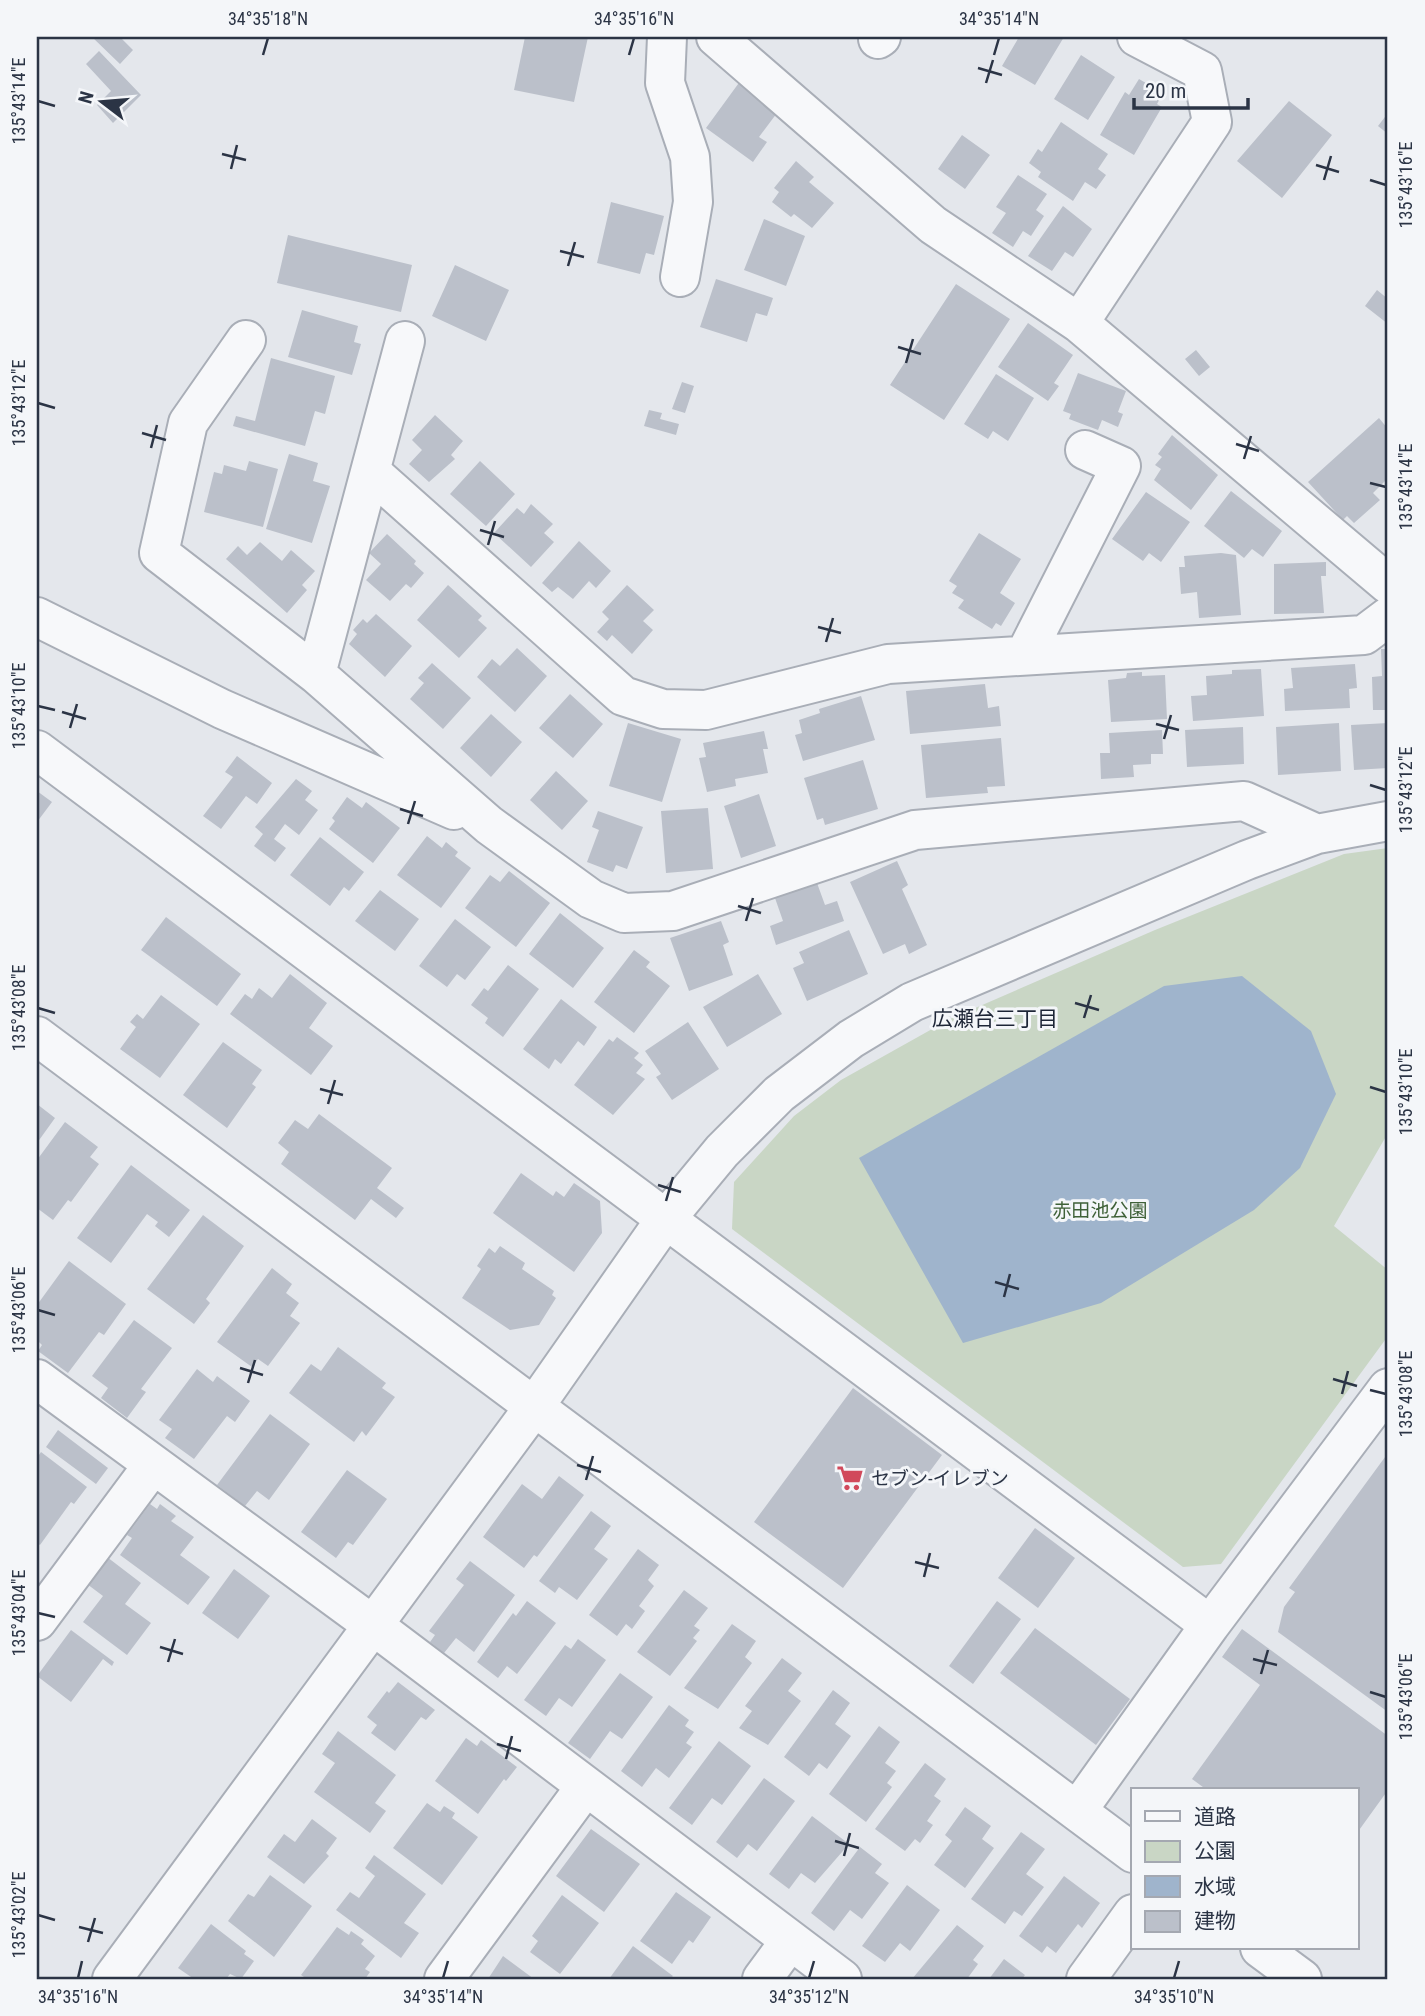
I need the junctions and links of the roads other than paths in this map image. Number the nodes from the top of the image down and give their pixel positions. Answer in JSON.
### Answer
{"nodes":[{"id":1,"x":667,"y":37,"type":"edge"},
{"id":2,"x":716,"y":37,"type":"edge"},
{"id":3,"x":1137,"y":37,"type":"edge"},
{"id":4,"x":680,"y":277,"type":"dead end"},
{"id":5,"x":1079,"y":323,"type":"junction"},
{"id":6,"x":246,"y":340,"type":"dead end"},
{"id":7,"x":405,"y":341,"type":"dead end"},
{"id":8,"x":1085,"y":450,"type":"dead end"},
{"id":9,"x":371,"y":472,"type":"junction"},
{"id":10,"x":1388,"y":584,"type":"edge"},
{"id":11,"x":37,"y":617,"type":"edge"},
{"id":12,"x":1388,"y":617,"type":"edge"},
{"id":13,"x":1025,"y":655,"type":"junction"},
{"id":14,"x":316,"y":674,"type":"junction"},
{"id":15,"x":37,"y":750,"type":"edge"},
{"id":16,"x":1388,"y":821,"type":"edge"},
{"id":17,"x":489,"y":825,"type":"junction"},
{"id":18,"x":1317,"y":834,"type":"junction"},
{"id":19,"x":37,"y":1036,"type":"edge"},
{"id":20,"x":665,"y":1220,"type":"junction"},
{"id":21,"x":37,"y":1379,"type":"edge"},
{"id":22,"x":1388,"y":1388,"type":"edge"},
{"id":23,"x":534,"y":1408,"type":"junction"},
{"id":24,"x":153,"y":1465,"type":"junction"},
{"id":25,"x":37,"y":1621,"type":"edge"},
{"id":26,"x":1210,"y":1625,"type":"junction"},
{"id":27,"x":374,"y":1626,"type":"junction"},
{"id":28,"x":586,"y":1786,"type":"junction"},
{"id":29,"x":1077,"y":1811,"type":"junction"},
{"id":30,"x":1131,"y":1852,"type":"edge"},
{"id":31,"x":1131,"y":1917,"type":"edge"},
{"id":32,"x":790,"y":1941,"type":"junction"},
{"id":33,"x":1263,"y":1950,"type":"edge"},
{"id":34,"x":112,"y":1979,"type":"edge"},
{"id":35,"x":444,"y":1979,"type":"edge"},
{"id":36,"x":762,"y":1979,"type":"edge"},
{"id":37,"x":842,"y":1979,"type":"edge"},
{"id":38,"x":1086,"y":1979,"type":"edge"},
{"id":39,"x":1302,"y":1979,"type":"edge"}],
"edges":[{"from":1,"to":4,"type":"street"},
{"from":2,"to":5,"type":"street"},
{"from":3,"to":5,"type":"street"},
{"from":5,"to":10,"type":"street"},
{"from":6,"to":14,"type":"street"},
{"from":7,"to":9,"type":"street"},
{"from":8,"to":13,"type":"street"},
{"from":9,"to":13,"type":"street"},
{"from":9,"to":14,"type":"street"},
{"from":11,"to":17,"type":"street"},
{"from":12,"to":13,"type":"street"},
{"from":14,"to":17,"type":"street"},
{"from":15,"to":20,"type":"street"},
{"from":16,"to":18,"type":"street"},
{"from":17,"to":18,"type":"street"},
{"from":18,"to":20,"type":"street"},
{"from":19,"to":23,"type":"street"},
{"from":20,"to":23,"type":"street"},
{"from":20,"to":26,"type":"street"},
{"from":21,"to":24,"type":"street"},
{"from":22,"to":26,"type":"street"},
{"from":23,"to":27,"type":"street"},
{"from":23,"to":29,"type":"street"},
{"from":24,"to":25,"type":"street"},
{"from":24,"to":27,"type":"street"},
{"from":26,"to":29,"type":"street"},
{"from":27,"to":28,"type":"street"},
{"from":27,"to":34,"type":"street"},
{"from":28,"to":32,"type":"street"},
{"from":28,"to":35,"type":"street"},
{"from":29,"to":30,"type":"street"},
{"from":31,"to":38,"type":"street"},
{"from":32,"to":36,"type":"street"},
{"from":32,"to":37,"type":"street"},
{"from":33,"to":39,"type":"street"}]}
